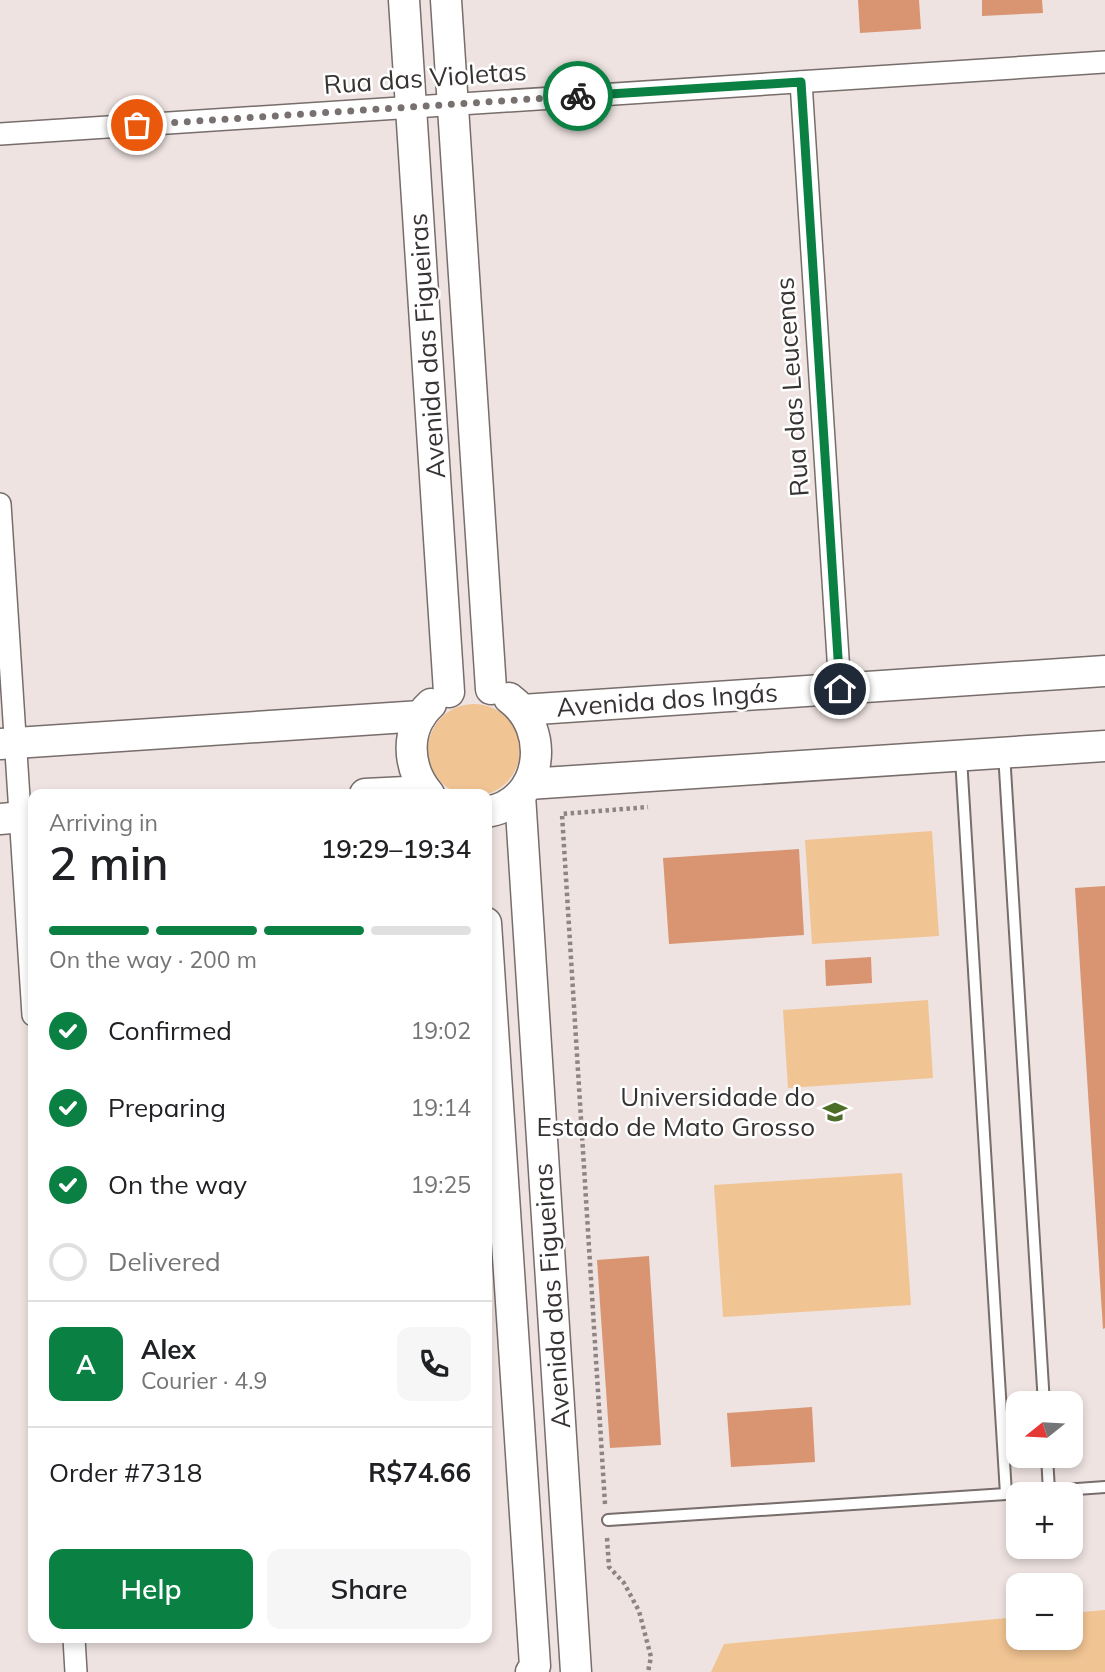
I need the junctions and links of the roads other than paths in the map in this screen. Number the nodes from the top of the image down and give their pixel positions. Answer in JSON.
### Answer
{"nodes":[{"id":1,"x":404,"y":0,"type":"edge"},
{"id":2,"x":446,"y":0,"type":"edge"},
{"id":3,"x":1105,"y":62,"type":"edge"},
{"id":4,"x":801,"y":82,"type":"junction"},
{"id":5,"x":453,"y":105,"type":"junction"},
{"id":6,"x":411,"y":107,"type":"junction"},
{"id":7,"x":0,"y":134,"type":"edge"},
{"id":8,"x":0,"y":505,"type":"edge"},
{"id":9,"x":1105,"y":671,"type":"edge"},
{"id":10,"x":491,"y":689,"type":"junction"},
{"id":11,"x":840,"y":689,"type":"junction"},
{"id":12,"x":449,"y":692,"type":"junction"},
{"id":13,"x":522,"y":709,"type":"junction"},
{"id":14,"x":421,"y":716,"type":"junction"},
{"id":15,"x":8,"y":743,"type":"edge"},
{"id":16,"x":1105,"y":746,"type":"edge"},
{"id":17,"x":1004,"y":753,"type":"junction"},
{"id":18,"x":961,"y":755,"type":"junction"},
{"id":19,"x":425,"y":789,"type":"edge"},
{"id":20,"x":524,"y":789,"type":"junction"},
{"id":21,"x":492,"y":810,"type":"edge"},
{"id":22,"x":18,"y":817,"type":"edge"},
{"id":23,"x":28,"y":949,"type":"edge"},
{"id":24,"x":492,"y":1014,"type":"edge"},
{"id":25,"x":1043,"y":1391,"type":"edge"},
{"id":26,"x":1105,"y":1487,"type":"edge"},
{"id":27,"x":1083,"y":1489,"type":"edge"},
{"id":28,"x":1006,"y":1494,"type":"joint"},
{"id":29,"x":606,"y":1518,"type":"road end"},
{"id":30,"x":74,"y":1643,"type":"edge"},
{"id":31,"x":76,"y":1672,"type":"edge"},
{"id":32,"x":531,"y":1672,"type":"edge"},
{"id":33,"x":576,"y":1672,"type":"edge"}],
"edges":[{"from":1,"to":6,"type":"street","name":"Avenida das Figueiras"},
{"from":2,"to":5,"type":"street","name":"Avenida das Figueiras"},
{"from":3,"to":4,"type":"street","name":"Rua das Violetas"},
{"from":4,"to":5,"type":"street","name":"Rua das Violetas"},
{"from":4,"to":11,"type":"street","name":"Rua das Leucenas"},
{"from":5,"to":6,"type":"street","name":"Rua das Violetas"},
{"from":5,"to":10,"type":"street","name":"Avenida das Figueiras"},
{"from":6,"to":7,"type":"street","name":"Rua das Violetas"},
{"from":6,"to":12,"type":"street","name":"Avenida das Figueiras"},
{"from":8,"to":15,"type":"street"},
{"from":9,"to":11,"type":"street","name":"Avenida dos Ingás"},
{"from":10,"to":12,"type":"street"},
{"from":10,"to":13,"type":"street"},
{"from":11,"to":13,"type":"street","name":"Avenida dos Ingás"},
{"from":12,"to":14,"type":"street"},
{"from":13,"to":20,"type":"street","name":"Avenida das Figueiras"},
{"from":14,"to":15,"type":"street"},
{"from":14,"to":19,"type":"street"},
{"from":15,"to":22,"type":"street"},
{"from":16,"to":17,"type":"street"},
{"from":17,"to":18,"type":"street"},
{"from":17,"to":25,"type":"lane"},
{"from":18,"to":20,"type":"street"},
{"from":18,"to":28,"type":"lane"},
{"from":20,"to":21,"type":"street"},
{"from":20,"to":33,"type":"street","name":"Avenida das Figueiras"},
{"from":22,"to":23,"type":"street"},
{"from":24,"to":32,"type":"street","name":"Avenida das Figueiras"},
{"from":26,"to":27,"type":"lane"},
{"from":28,"to":29,"type":"lane"},
{"from":30,"to":31,"type":"street"}]}
